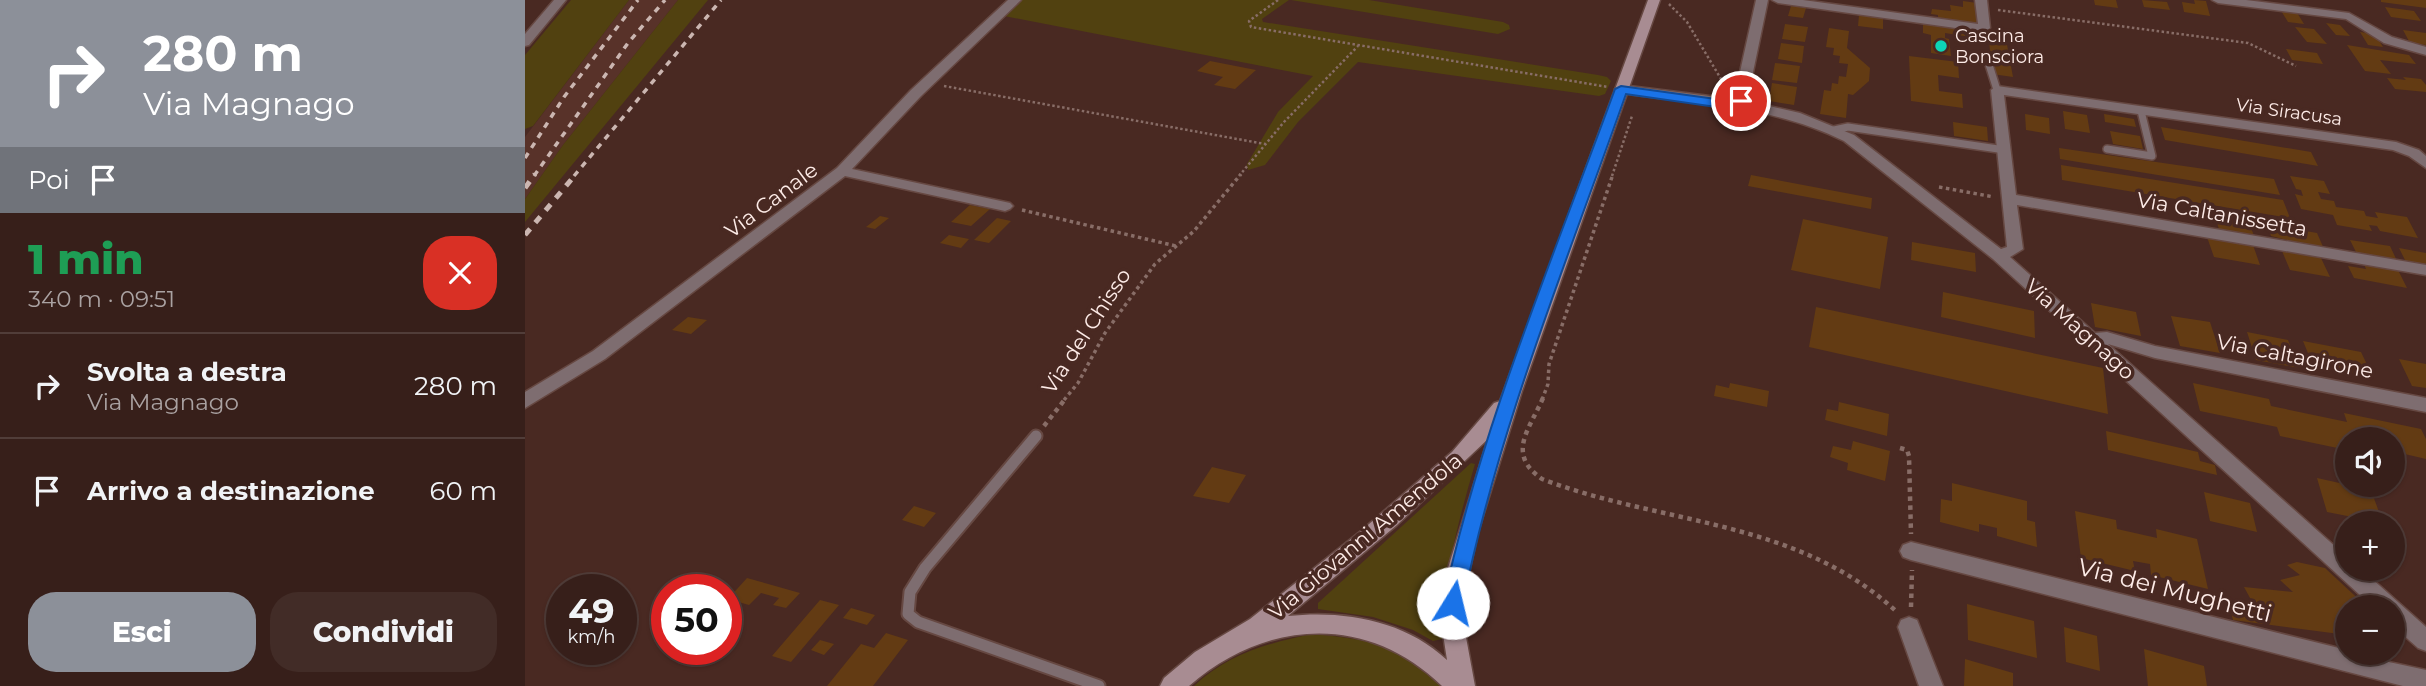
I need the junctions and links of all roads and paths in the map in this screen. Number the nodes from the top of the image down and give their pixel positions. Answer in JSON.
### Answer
{"nodes":[{"id":1,"x":561,"y":0,"type":"edge"},
{"id":2,"x":1015,"y":0,"type":"edge"},
{"id":3,"x":1278,"y":0,"type":"edge"},
{"id":4,"x":1762,"y":0,"type":"edge"},
{"id":5,"x":1778,"y":0,"type":"edge"},
{"id":6,"x":2218,"y":0,"type":"edge"},
{"id":7,"x":1665,"y":1,"type":"edge"},
{"id":8,"x":1981,"y":4,"type":"edge"},
{"id":9,"x":1665,"y":17,"type":"dead end"},
{"id":10,"x":525,"y":42,"type":"edge"},
{"id":11,"x":1358,"y":46,"type":"junction"},
{"id":12,"x":2426,"y":51,"type":"edge"},
{"id":13,"x":1986,"y":55,"type":"dead end"},
{"id":14,"x":2296,"y":66,"type":"dead end"},
{"id":15,"x":925,"y":84,"type":"junction"},
{"id":16,"x":1621,"y":89,"type":"junction"},
{"id":17,"x":1997,"y":90,"type":"junction"},
{"id":18,"x":1640,"y":92,"type":"junction"},
{"id":19,"x":1737,"y":100,"type":"junction"},
{"id":20,"x":2141,"y":111,"type":"junction"},
{"id":21,"x":1834,"y":130,"type":"junction"},
{"id":22,"x":1265,"y":144,"type":"junction"},
{"id":23,"x":2107,"y":149,"type":"dead end"},
{"id":24,"x":2005,"y":150,"type":"junction"},
{"id":25,"x":2426,"y":164,"type":"edge"},
{"id":26,"x":842,"y":171,"type":"junction"},
{"id":27,"x":1910,"y":183,"type":"junction"},
{"id":28,"x":2011,"y":199,"type":"junction"},
{"id":29,"x":1005,"y":206,"type":"joint"},
{"id":30,"x":1176,"y":246,"type":"junction"},
{"id":31,"x":1999,"y":256,"type":"junction"},
{"id":32,"x":2426,"y":270,"type":"edge"},
{"id":33,"x":2091,"y":339,"type":"junction"},
{"id":34,"x":2155,"y":352,"type":"junction"},
{"id":35,"x":2115,"y":360,"type":"junction"},
{"id":36,"x":1513,"y":391,"type":"junction"},
{"id":37,"x":525,"y":401,"type":"edge"},
{"id":38,"x":2426,"y":405,"type":"edge"},
{"id":39,"x":1036,"y":436,"type":"joint"},
{"id":40,"x":1911,"y":551,"type":"dead end"},
{"id":41,"x":2375,"y":595,"type":"edge"},
{"id":42,"x":2405,"y":622,"type":"edge"},
{"id":43,"x":1909,"y":627,"type":"joint"},
{"id":44,"x":2426,"y":641,"type":"edge"},
{"id":45,"x":1235,"y":642,"type":"junction"},
{"id":46,"x":2426,"y":681,"type":"edge"},
{"id":47,"x":1099,"y":686,"type":"edge"},
{"id":48,"x":1172,"y":686,"type":"edge"},
{"id":49,"x":1460,"y":686,"type":"edge"},
{"id":50,"x":1931,"y":686,"type":"edge"}],
"edges":[{"from":1,"to":10,"type":"street"},
{"from":2,"to":15,"type":"street","name":"Via Canale"},
{"from":3,"to":11,"type":"path"},
{"from":4,"to":19,"type":"street"},
{"from":5,"to":8,"type":"street"},
{"from":6,"to":12,"type":"street"},
{"from":7,"to":9,"type":"path"},
{"from":7,"to":16,"type":"main road","name":"Via Giovanni Amendola"},
{"from":7,"to":19,"type":"path"},
{"from":8,"to":14,"type":"path"},
{"from":11,"to":16,"type":"path"},
{"from":11,"to":22,"type":"path","name":"Via del Chisso"},
{"from":13,"to":17,"type":"lane"},
{"from":15,"to":22,"type":"path"},
{"from":15,"to":26,"type":"street","name":"Via Canale"},
{"from":16,"to":18,"type":"street","name":"Via Magnago"},
{"from":16,"to":36,"type":"main road","name":"Via Giovanni Amendola"},
{"from":17,"to":20,"type":"street","name":"Via Siracusa"},
{"from":17,"to":24,"type":"street"},
{"from":18,"to":19,"type":"street","name":"Via Magnago"},
{"from":18,"to":43,"type":"path"},
{"from":19,"to":21,"type":"street","name":"Via Magnago"},
{"from":20,"to":23,"type":"lane"},
{"from":20,"to":25,"type":"street","name":"Via Siracusa"},
{"from":21,"to":24,"type":"lane"},
{"from":21,"to":27,"type":"street","name":"Via Magnago"},
{"from":22,"to":30,"type":"path","name":"Via del Chisso"},
{"from":24,"to":28,"type":"street"},
{"from":26,"to":29,"type":"street"},
{"from":26,"to":37,"type":"street","name":"Via Canale"},
{"from":27,"to":28,"type":"path"},
{"from":27,"to":31,"type":"street","name":"Via Magnago"},
{"from":28,"to":31,"type":"street"},
{"from":28,"to":32,"type":"street","name":"Via Caltanissetta"},
{"from":29,"to":30,"type":"path"},
{"from":30,"to":39,"type":"path","name":"Via del Chisso"},
{"from":31,"to":33,"type":"street","name":"Via Magnago"},
{"from":33,"to":34,"type":"street","name":"Via Caltagirone"},
{"from":33,"to":35,"type":"street","name":"Via Magnago"},
{"from":34,"to":35,"type":"street","name":"Via Caltagirone"},
{"from":34,"to":38,"type":"street","name":"Via Caltagirone"},
{"from":35,"to":41,"type":"street","name":"Via Magnago"},
{"from":36,"to":45,"type":"main road","name":"Via Giovanni Amendola"},
{"from":36,"to":49,"type":"main road","name":"Via Giovanni Amendola"},
{"from":39,"to":47,"type":"lane"},
{"from":40,"to":46,"type":"street","name":"Via dei Mughetti"},
{"from":42,"to":44,"type":"street"},
{"from":43,"to":50,"type":"street"},
{"from":45,"to":48,"type":"main road","name":"Via Giovanni Amendola"},
{"from":45,"to":49,"type":"main road","name":"Via Giovanni Amendola"}]}
